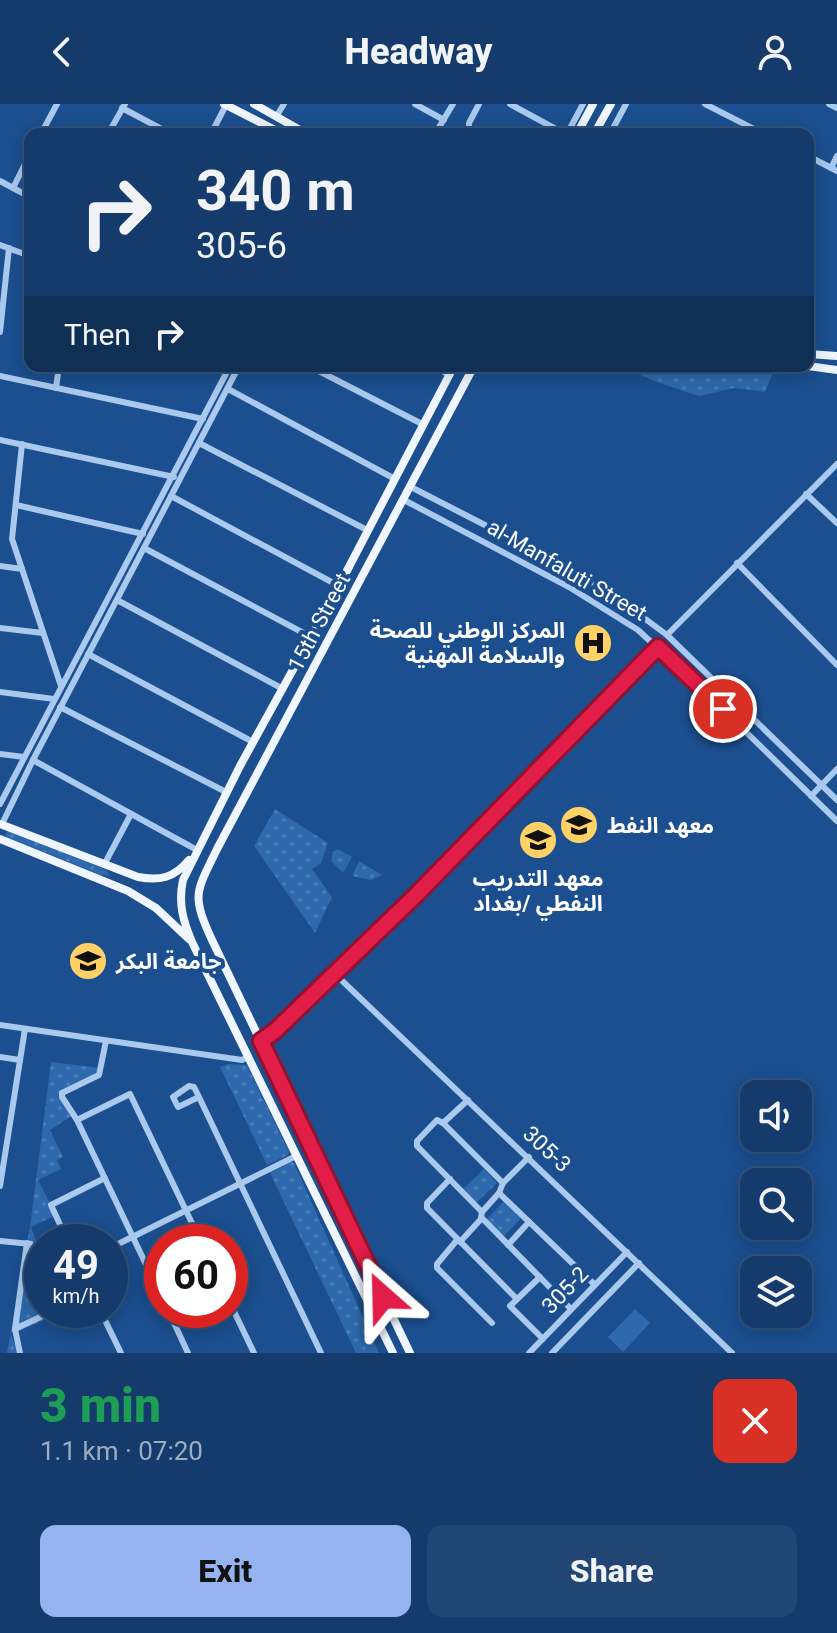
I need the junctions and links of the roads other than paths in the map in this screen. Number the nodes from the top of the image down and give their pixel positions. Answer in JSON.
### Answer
{"nodes":[{"id":1,"x":57,"y":104,"type":"edge"},
{"id":2,"x":254,"y":104,"type":"edge"},
{"id":3,"x":284,"y":104,"type":"edge"},
{"id":4,"x":415,"y":104,"type":"edge"},
{"id":5,"x":453,"y":104,"type":"edge"},
{"id":6,"x":479,"y":104,"type":"edge"},
{"id":7,"x":510,"y":104,"type":"edge"},
{"id":8,"x":583,"y":104,"type":"edge"},
{"id":9,"x":593,"y":104,"type":"edge"},
{"id":10,"x":611,"y":104,"type":"edge"},
{"id":11,"x":626,"y":104,"type":"edge"},
{"id":12,"x":705,"y":104,"type":"edge"},
{"id":13,"x":829,"y":104,"type":"edge"},
{"id":14,"x":225,"y":105,"type":"edge"},
{"id":15,"x":123,"y":106,"type":"edge"},
{"id":16,"x":837,"y":108,"type":"edge"},
{"id":17,"x":276,"y":117,"type":"junction"},
{"id":18,"x":444,"y":120,"type":"junction"},
{"id":19,"x":44,"y":128,"type":"edge"},
{"id":20,"x":111,"y":128,"type":"edge"},
{"id":21,"x":161,"y":128,"type":"edge"},
{"id":22,"x":214,"y":128,"type":"edge"},
{"id":23,"x":269,"y":128,"type":"edge"},
{"id":24,"x":296,"y":128,"type":"edge"},
{"id":25,"x":439,"y":128,"type":"edge"},
{"id":26,"x":469,"y":128,"type":"edge"},
{"id":27,"x":555,"y":128,"type":"edge"},
{"id":28,"x":569,"y":128,"type":"edge"},
{"id":29,"x":580,"y":128,"type":"edge"},
{"id":30,"x":597,"y":128,"type":"edge"},
{"id":31,"x":613,"y":128,"type":"edge"},
{"id":32,"x":752,"y":128,"type":"edge"},
{"id":33,"x":837,"y":156,"type":"edge"},
{"id":34,"x":814,"y":159,"type":"edge"},
{"id":35,"x":24,"y":166,"type":"edge"},
{"id":36,"x":834,"y":170,"type":"edge"},
{"id":37,"x":0,"y":181,"type":"edge"},
{"id":38,"x":13,"y":188,"type":"junction"},
{"id":39,"x":24,"y":194,"type":"edge"},
{"id":40,"x":0,"y":245,"type":"edge"},
{"id":41,"x":9,"y":248,"type":"junction"},
{"id":42,"x":24,"y":254,"type":"edge"},
{"id":43,"x":0,"y":332,"type":"edge"},
{"id":44,"x":814,"y":354,"type":"edge"},
{"id":45,"x":837,"y":356,"type":"edge"},
{"id":46,"x":814,"y":367,"type":"edge"},
{"id":47,"x":837,"y":370,"type":"edge"},
{"id":48,"x":58,"y":372,"type":"edge"},
{"id":49,"x":321,"y":372,"type":"edge"},
{"id":50,"x":451,"y":372,"type":"edge"},
{"id":51,"x":471,"y":372,"type":"edge"},
{"id":52,"x":229,"y":373,"type":"edge"},
{"id":53,"x":0,"y":376,"type":"edge"},
{"id":54,"x":56,"y":388,"type":"junction"},
{"id":55,"x":228,"y":389,"type":"junction"},
{"id":56,"x":203,"y":419,"type":"junction"},
{"id":57,"x":424,"y":425,"type":"junction"},
{"id":58,"x":0,"y":440,"type":"edge"},
{"id":59,"x":199,"y":443,"type":"junction"},
{"id":60,"x":22,"y":444,"type":"junction"},
{"id":61,"x":837,"y":464,"type":"edge"},
{"id":62,"x":174,"y":477,"type":"junction"},
{"id":63,"x":395,"y":479,"type":"junction"},
{"id":64,"x":411,"y":487,"type":"junction"},
{"id":65,"x":806,"y":494,"type":"junction"},
{"id":66,"x":171,"y":496,"type":"junction"},
{"id":67,"x":404,"y":500,"type":"junction"},
{"id":68,"x":16,"y":505,"type":"junction"},
{"id":69,"x":837,"y":523,"type":"edge"},
{"id":70,"x":492,"y":529,"type":"junction"},
{"id":71,"x":367,"y":530,"type":"junction"},
{"id":72,"x":143,"y":534,"type":"junction"},
{"id":73,"x":485,"y":543,"type":"junction"},
{"id":74,"x":144,"y":548,"type":"junction"},
{"id":75,"x":737,"y":563,"type":"junction"},
{"id":76,"x":0,"y":566,"type":"edge"},
{"id":77,"x":22,"y":569,"type":"junction"},
{"id":78,"x":119,"y":575,"type":"junction"},
{"id":79,"x":127,"y":580,"type":"junction"},
{"id":80,"x":339,"y":586,"type":"junction"},
{"id":81,"x":603,"y":589,"type":"junction"},
{"id":82,"x":616,"y":598,"type":"junction"},
{"id":83,"x":117,"y":600,"type":"junction"},
{"id":84,"x":595,"y":602,"type":"junction"},
{"id":85,"x":606,"y":609,"type":"junction"},
{"id":86,"x":0,"y":628,"type":"edge"},
{"id":87,"x":43,"y":633,"type":"junction"},
{"id":88,"x":667,"y":635,"type":"junction"},
{"id":89,"x":311,"y":637,"type":"junction"},
{"id":90,"x":658,"y":647,"type":"junction"},
{"id":91,"x":88,"y":654,"type":"junction"},
{"id":92,"x":837,"y":665,"type":"edge"},
{"id":93,"x":711,"y":678,"type":"junction"},
{"id":94,"x":61,"y":686,"type":"junction"},
{"id":95,"x":701,"y":688,"type":"junction"},
{"id":96,"x":283,"y":689,"type":"junction"},
{"id":97,"x":0,"y":692,"type":"edge"},
{"id":98,"x":54,"y":699,"type":"junction"},
{"id":99,"x":60,"y":707,"type":"junction"},
{"id":100,"x":42,"y":722,"type":"junction"},
{"id":101,"x":50,"y":726,"type":"junction"},
{"id":102,"x":253,"y":742,"type":"junction"},
{"id":103,"x":0,"y":754,"type":"edge"},
{"id":104,"x":24,"y":757,"type":"junction"},
{"id":105,"x":33,"y":760,"type":"junction"},
{"id":106,"x":837,"y":769,"type":"edge"},
{"id":107,"x":233,"y":780,"type":"junction"},
{"id":108,"x":822,"y":785,"type":"junction"},
{"id":109,"x":251,"y":789,"type":"junction"},
{"id":110,"x":226,"y":792,"type":"junction"},
{"id":111,"x":811,"y":796,"type":"junction"},
{"id":112,"x":837,"y":800,"type":"edge"},
{"id":113,"x":0,"y":804,"type":"edge"},
{"id":114,"x":131,"y":814,"type":"junction"},
{"id":115,"x":837,"y":821,"type":"edge"},
{"id":116,"x":1,"y":824,"type":"edge"},
{"id":117,"x":0,"y":837,"type":"edge"},
{"id":118,"x":65,"y":849,"type":"junction"},
{"id":119,"x":197,"y":850,"type":"junction"},
{"id":120,"x":59,"y":861,"type":"junction"},
{"id":121,"x":104,"y":865,"type":"junction"},
{"id":122,"x":118,"y":871,"type":"junction"},
{"id":123,"x":113,"y":883,"type":"junction"},
{"id":124,"x":192,"y":942,"type":"junction"},
{"id":125,"x":335,"y":974,"type":"junction"},
{"id":126,"x":0,"y":1025,"type":"edge"},
{"id":127,"x":25,"y":1029,"type":"junction"},
{"id":128,"x":106,"y":1041,"type":"junction"},
{"id":129,"x":261,"y":1041,"type":"junction"},
{"id":130,"x":0,"y":1057,"type":"edge"},
{"id":131,"x":248,"y":1057,"type":"junction"},
{"id":132,"x":20,"y":1060,"type":"junction"},
{"id":133,"x":281,"y":1085,"type":"junction"},
{"id":134,"x":265,"y":1093,"type":"junction"},
{"id":135,"x":199,"y":1097,"type":"dead end"},
{"id":136,"x":468,"y":1100,"type":"junction"},
{"id":137,"x":77,"y":1120,"type":"junction"},
{"id":138,"x":443,"y":1123,"type":"junction"},
{"id":139,"x":296,"y":1156,"type":"junction"},
{"id":140,"x":529,"y":1157,"type":"junction"},
{"id":141,"x":105,"y":1178,"type":"junction"},
{"id":142,"x":450,"y":1179,"type":"junction"},
{"id":143,"x":503,"y":1183,"type":"junction"},
{"id":144,"x":240,"y":1184,"type":"junction"},
{"id":145,"x":0,"y":1186,"type":"edge"},
{"id":146,"x":499,"y":1193,"type":"junction"},
{"id":147,"x":186,"y":1210,"type":"junction"},
{"id":148,"x":481,"y":1215,"type":"junction"},
{"id":149,"x":529,"y":1222,"type":"junction"},
{"id":150,"x":60,"y":1224,"type":"edge"},
{"id":151,"x":193,"y":1224,"type":"edge"},
{"id":152,"x":133,"y":1237,"type":"junction"},
{"id":153,"x":128,"y":1239,"type":"edge"},
{"id":154,"x":0,"y":1241,"type":"edge"},
{"id":155,"x":458,"y":1241,"type":"junction"},
{"id":156,"x":24,"y":1243,"type":"edge"},
{"id":157,"x":508,"y":1245,"type":"junction"},
{"id":158,"x":627,"y":1252,"type":"junction"},
{"id":159,"x":144,"y":1260,"type":"edge"},
{"id":160,"x":639,"y":1263,"type":"junction"},
{"id":161,"x":24,"y":1264,"type":"edge"},
{"id":162,"x":540,"y":1277,"type":"junction"},
{"id":163,"x":595,"y":1285,"type":"junction"},
{"id":164,"x":517,"y":1299,"type":"junction"},
{"id":165,"x":569,"y":1312,"type":"junction"},
{"id":166,"x":492,"y":1323,"type":"dead end"},
{"id":167,"x":24,"y":1325,"type":"edge"},
{"id":168,"x":578,"y":1326,"type":"junction"},
{"id":169,"x":109,"y":1328,"type":"edge"},
{"id":170,"x":176,"y":1328,"type":"edge"},
{"id":171,"x":242,"y":1328,"type":"edge"},
{"id":172,"x":15,"y":1329,"type":"junction"},
{"id":173,"x":543,"y":1339,"type":"junction"},
{"id":174,"x":409,"y":1352,"type":"edge"},
{"id":175,"x":20,"y":1353,"type":"edge"},
{"id":176,"x":121,"y":1353,"type":"edge"},
{"id":177,"x":188,"y":1353,"type":"edge"},
{"id":178,"x":254,"y":1353,"type":"edge"},
{"id":179,"x":321,"y":1353,"type":"edge"},
{"id":180,"x":393,"y":1353,"type":"edge"},
{"id":181,"x":529,"y":1353,"type":"edge"},
{"id":182,"x":552,"y":1353,"type":"edge"},
{"id":183,"x":732,"y":1353,"type":"edge"}],
"edges":[{"from":1,"to":19,"type":"street"},
{"from":2,"to":17,"type":"main road"},
{"from":3,"to":17,"type":"street"},
{"from":4,"to":18,"type":"street"},
{"from":5,"to":18,"type":"street"},
{"from":6,"to":26,"type":"street"},
{"from":7,"to":27,"type":"street"},
{"from":8,"to":28,"type":"street"},
{"from":9,"to":29,"type":"main road"},
{"from":10,"to":30,"type":"main road"},
{"from":11,"to":31,"type":"street"},
{"from":12,"to":32,"type":"street"},
{"from":13,"to":16,"type":"street"},
{"from":14,"to":22,"type":"street"},
{"from":14,"to":23,"type":"main road"},
{"from":15,"to":20,"type":"street"},
{"from":15,"to":21,"type":"street"},
{"from":17,"to":24,"type":"main road"},
{"from":18,"to":25,"type":"street"},
{"from":33,"to":36,"type":"street"},
{"from":34,"to":36,"type":"street"},
{"from":35,"to":38,"type":"street"},
{"from":37,"to":38,"type":"street"},
{"from":38,"to":39,"type":"street"},
{"from":40,"to":41,"type":"street"},
{"from":41,"to":42,"type":"street"},
{"from":41,"to":43,"type":"street"},
{"from":44,"to":45,"type":"main road"},
{"from":46,"to":47,"type":"main road"},
{"from":48,"to":54,"type":"street"},
{"from":49,"to":57,"type":"street"},
{"from":50,"to":57,"type":"main road","name":"15th Street"},
{"from":51,"to":64,"type":"main road","name":"15th Street"},
{"from":52,"to":55,"type":"street"},
{"from":52,"to":56,"type":"street"},
{"from":53,"to":54,"type":"street"},
{"from":54,"to":56,"type":"street"},
{"from":55,"to":59,"type":"street"},
{"from":55,"to":63,"type":"street"},
{"from":56,"to":62,"type":"street"},
{"from":57,"to":63,"type":"main road","name":"15th Street"},
{"from":58,"to":60,"type":"street"},
{"from":59,"to":66,"type":"street"},
{"from":59,"to":71,"type":"street"},
{"from":60,"to":62,"type":"street"},
{"from":60,"to":68,"type":"street"},
{"from":61,"to":65,"type":"street"},
{"from":62,"to":72,"type":"street"},
{"from":63,"to":71,"type":"main road","name":"15th Street"},
{"from":64,"to":67,"type":"main road","name":"15th Street"},
{"from":64,"to":70,"type":"street","name":"al-Manfaluti Street"},
{"from":65,"to":69,"type":"street"},
{"from":65,"to":75,"type":"street"},
{"from":66,"to":74,"type":"street"},
{"from":66,"to":80,"type":"street"},
{"from":67,"to":73,"type":"street","name":"al-Manfaluti Street"},
{"from":67,"to":109,"type":"main road","name":"15th Street"},
{"from":68,"to":72,"type":"street"},
{"from":68,"to":77,"type":"street"},
{"from":70,"to":73,"type":"street"},
{"from":70,"to":81,"type":"street","name":"al-Manfaluti Street"},
{"from":71,"to":80,"type":"main road","name":"15th Street"},
{"from":72,"to":78,"type":"street"},
{"from":73,"to":84,"type":"street","name":"al-Manfaluti Street"},
{"from":74,"to":79,"type":"street"},
{"from":74,"to":89,"type":"street"},
{"from":75,"to":88,"type":"street"},
{"from":75,"to":92,"type":"street"},
{"from":76,"to":77,"type":"street"},
{"from":77,"to":87,"type":"street"},
{"from":78,"to":79,"type":"street"},
{"from":78,"to":94,"type":"street"},
{"from":79,"to":83,"type":"street"},
{"from":80,"to":89,"type":"main road","name":"15th Street"},
{"from":81,"to":82,"type":"street","name":"al-Manfaluti Street"},
{"from":81,"to":84,"type":"street"},
{"from":82,"to":85,"type":"street"},
{"from":82,"to":88,"type":"street","name":"al-Manfaluti Street"},
{"from":83,"to":91,"type":"street"},
{"from":83,"to":96,"type":"street"},
{"from":84,"to":85,"type":"street","name":"al-Manfaluti Street"},
{"from":85,"to":90,"type":"street","name":"al-Manfaluti Street"},
{"from":86,"to":87,"type":"street"},
{"from":87,"to":94,"type":"street"},
{"from":88,"to":93,"type":"street","name":"al-Manfaluti Street"},
{"from":89,"to":96,"type":"main road","name":"15th Street"},
{"from":90,"to":95,"type":"street","name":"al-Manfaluti Street"},
{"from":90,"to":125,"type":"street"},
{"from":91,"to":99,"type":"street"},
{"from":91,"to":102,"type":"street"},
{"from":93,"to":95,"type":"street"},
{"from":93,"to":108,"type":"street","name":"al-Manfaluti Street"},
{"from":94,"to":98,"type":"street"},
{"from":95,"to":111,"type":"street","name":"al-Manfaluti Street"},
{"from":96,"to":102,"type":"main road","name":"15th Street"},
{"from":97,"to":98,"type":"street"},
{"from":98,"to":100,"type":"street"},
{"from":99,"to":101,"type":"street"},
{"from":99,"to":110,"type":"street"},
{"from":100,"to":101,"type":"street"},
{"from":100,"to":104,"type":"street"},
{"from":101,"to":105,"type":"street"},
{"from":102,"to":107,"type":"main road","name":"15th Street"},
{"from":103,"to":104,"type":"street"},
{"from":104,"to":113,"type":"street"},
{"from":105,"to":114,"type":"street"},
{"from":105,"to":116,"type":"street"},
{"from":106,"to":108,"type":"street"},
{"from":107,"to":109,"type":"main road"},
{"from":107,"to":110,"type":"main road","name":"15th Street"},
{"from":108,"to":111,"type":"street"},
{"from":108,"to":112,"type":"street","name":"al-Manfaluti Street"},
{"from":109,"to":129,"type":"main road","name":"15th Street"},
{"from":110,"to":119,"type":"main road","name":"15th Street"},
{"from":111,"to":115,"type":"street","name":"al-Manfaluti Street"},
{"from":114,"to":119,"type":"street"},
{"from":114,"to":121,"type":"street"},
{"from":116,"to":117,"type":"main road"},
{"from":116,"to":118,"type":"main road"},
{"from":117,"to":120,"type":"main road"},
{"from":118,"to":120,"type":"main road"},
{"from":118,"to":121,"type":"main road"},
{"from":119,"to":122,"type":"main road"},
{"from":119,"to":124,"type":"main road","name":"15th Street"},
{"from":120,"to":123,"type":"main road"},
{"from":121,"to":122,"type":"main road"},
{"from":122,"to":123,"type":"main road"},
{"from":123,"to":124,"type":"main road"},
{"from":124,"to":131,"type":"main road"},
{"from":125,"to":129,"type":"street"},
{"from":125,"to":136,"type":"street","name":"305-3"},
{"from":126,"to":127,"type":"street"},
{"from":127,"to":128,"type":"street"},
{"from":127,"to":132,"type":"street"},
{"from":128,"to":131,"type":"street"},
{"from":128,"to":137,"type":"street"},
{"from":129,"to":133,"type":"main road"},
{"from":130,"to":132,"type":"street"},
{"from":131,"to":134,"type":"main road"},
{"from":132,"to":145,"type":"street"},
{"from":133,"to":134,"type":"main road"},
{"from":133,"to":174,"type":"main road"},
{"from":134,"to":139,"type":"main road"},
{"from":135,"to":144,"type":"street"},
{"from":136,"to":138,"type":"street"},
{"from":136,"to":140,"type":"street","name":"305-3"},
{"from":137,"to":141,"type":"street"},
{"from":137,"to":147,"type":"street"},
{"from":138,"to":142,"type":"street"},
{"from":138,"to":143,"type":"street"},
{"from":139,"to":144,"type":"street"},
{"from":139,"to":180,"type":"main road"},
{"from":140,"to":143,"type":"street"},
{"from":140,"to":158,"type":"street","name":"305-3"},
{"from":141,"to":150,"type":"street"},
{"from":141,"to":152,"type":"street"},
{"from":142,"to":148,"type":"street"},
{"from":142,"to":155,"type":"street"},
{"from":143,"to":146,"type":"street"},
{"from":144,"to":147,"type":"street"},
{"from":144,"to":179,"type":"street"},
{"from":146,"to":148,"type":"street"},
{"from":146,"to":149,"type":"street"},
{"from":147,"to":151,"type":"street"},
{"from":147,"to":152,"type":"street"},
{"from":148,"to":155,"type":"street"},
{"from":148,"to":157,"type":"street"},
{"from":149,"to":157,"type":"street"},
{"from":149,"to":163,"type":"street"},
{"from":152,"to":153,"type":"street"},
{"from":152,"to":159,"type":"street"},
{"from":154,"to":156,"type":"street"},
{"from":155,"to":164,"type":"street"},
{"from":155,"to":166,"type":"street"},
{"from":157,"to":162,"type":"street"},
{"from":158,"to":160,"type":"street","name":"305-3"},
{"from":158,"to":163,"type":"street","name":"305-2"},
{"from":160,"to":168,"type":"street","name":"305-2"},
{"from":160,"to":183,"type":"street","name":"305-3"},
{"from":161,"to":172,"type":"street"},
{"from":162,"to":164,"type":"street"},
{"from":162,"to":165,"type":"street"},
{"from":163,"to":165,"type":"street","name":"305-2"},
{"from":164,"to":173,"type":"street"},
{"from":165,"to":168,"type":"street"},
{"from":165,"to":173,"type":"street","name":"305-2"},
{"from":167,"to":172,"type":"street"},
{"from":168,"to":182,"type":"street","name":"305-2"},
{"from":169,"to":176,"type":"street"},
{"from":170,"to":177,"type":"street"},
{"from":171,"to":178,"type":"street"},
{"from":172,"to":175,"type":"street"},
{"from":173,"to":181,"type":"street","name":"305-2"}]}
